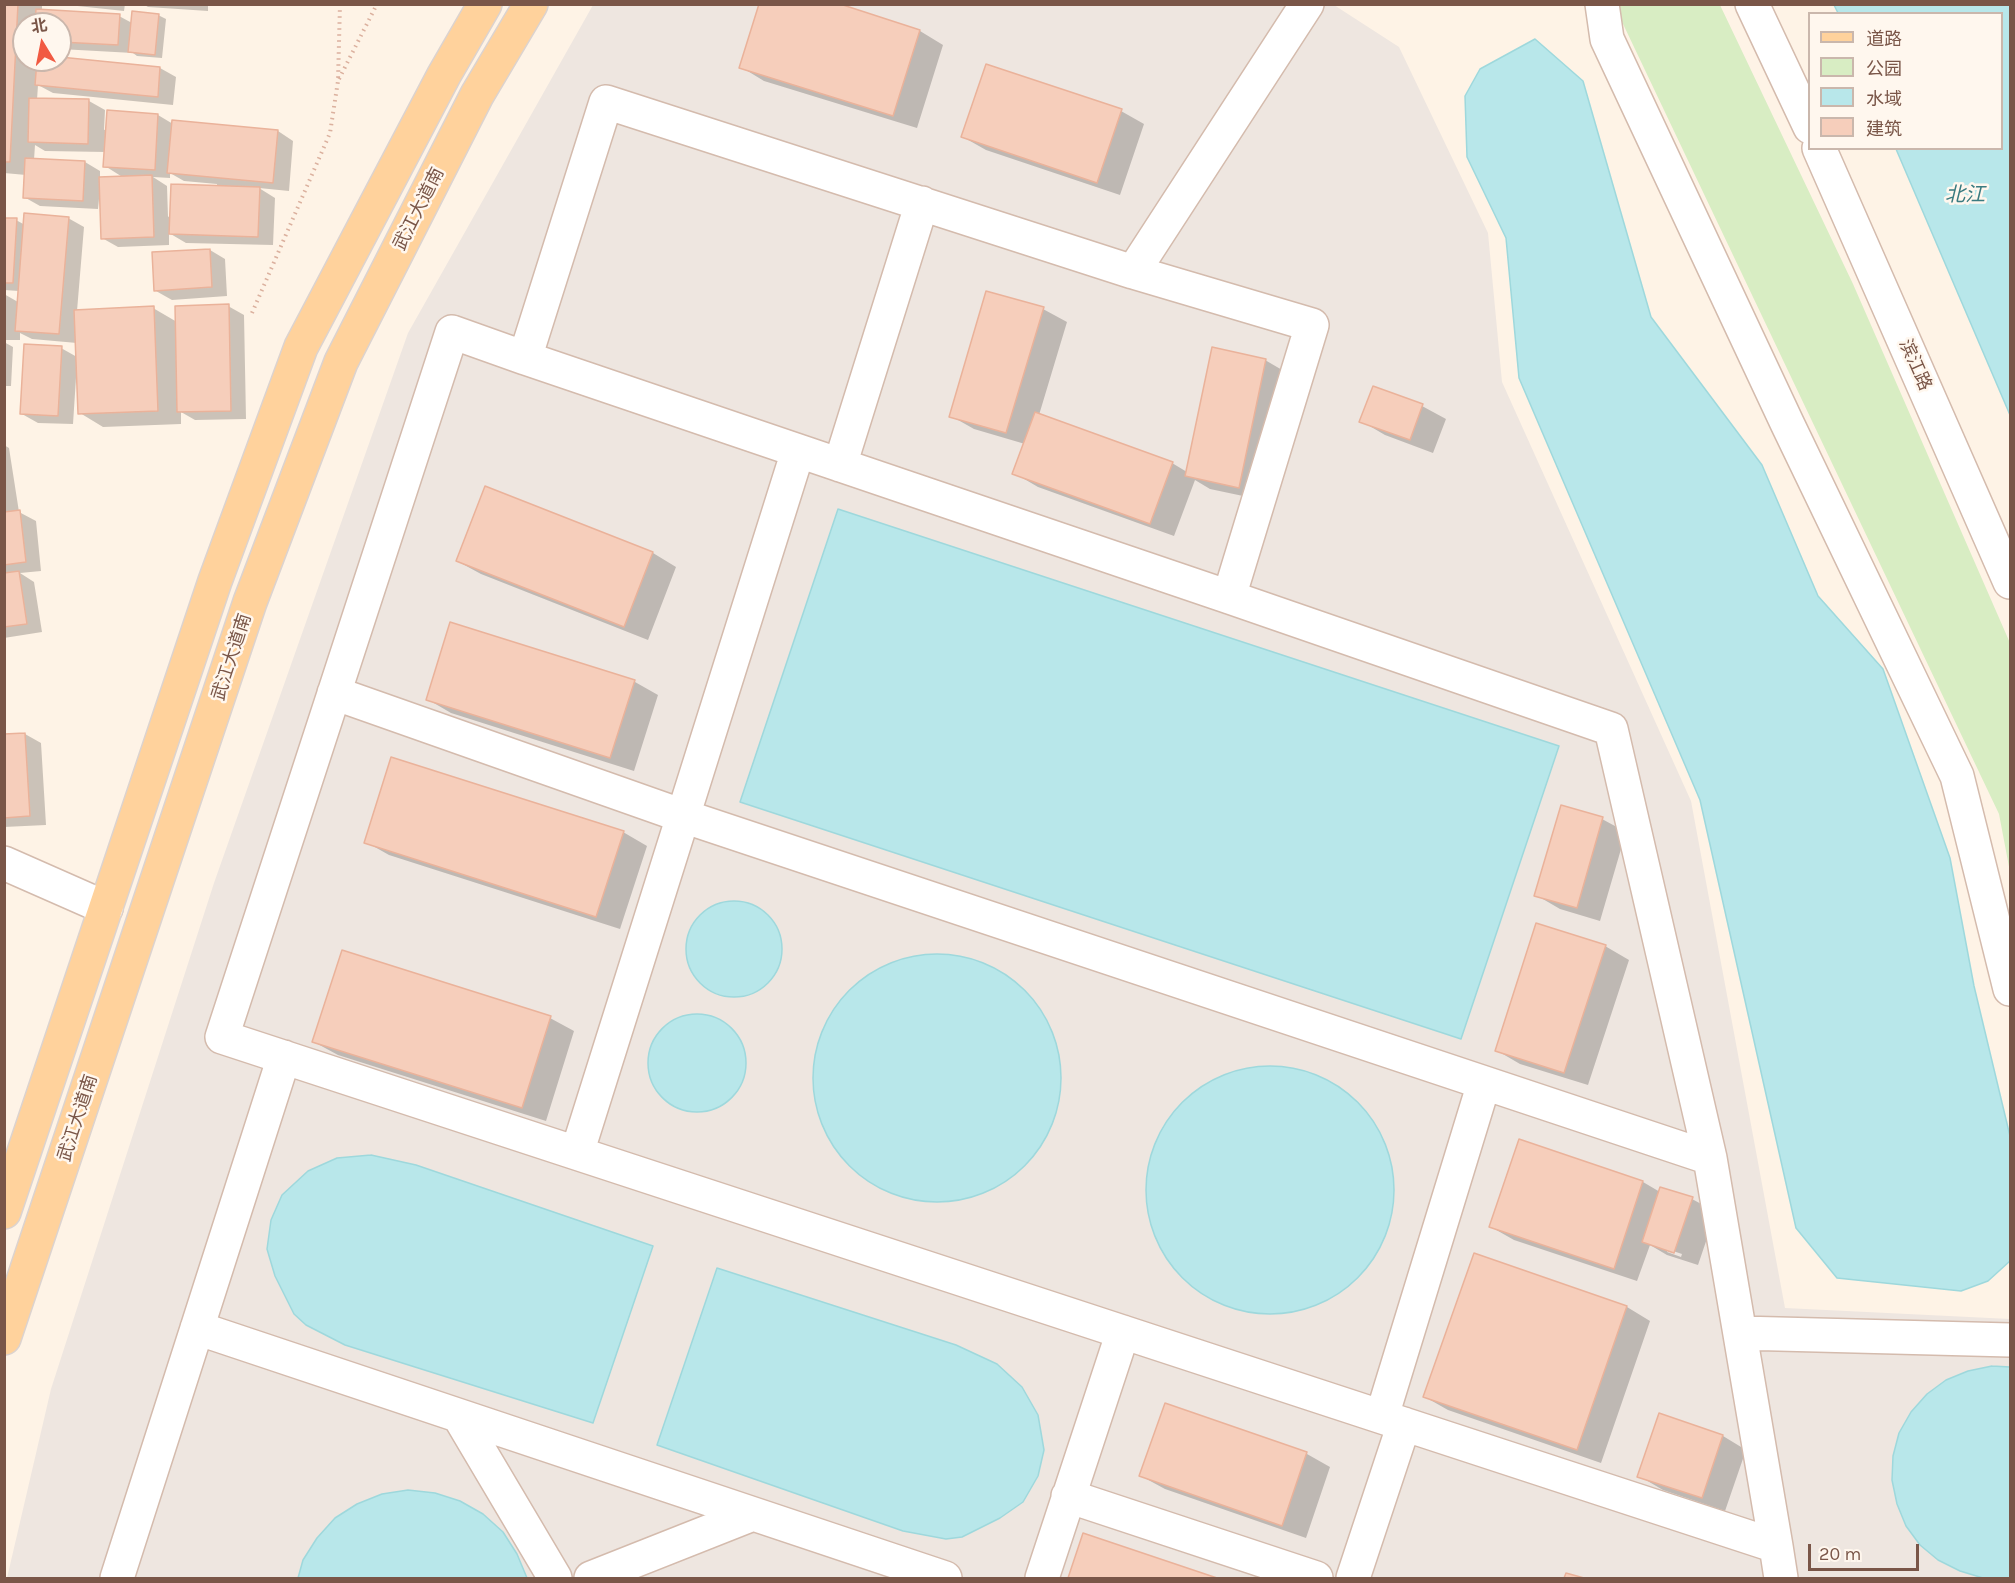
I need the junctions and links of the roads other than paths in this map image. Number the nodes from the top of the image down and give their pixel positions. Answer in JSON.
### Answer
{"nodes":[{"id":1,"x":485,"y":4,"type":"edge"},
{"id":2,"x":531,"y":4,"type":"edge"},
{"id":3,"x":1307,"y":4,"type":"edge"},
{"id":4,"x":1602,"y":4,"type":"edge"},
{"id":5,"x":1752,"y":4,"type":"edge"},
{"id":6,"x":1808,"y":125,"type":"edge"},
{"id":7,"x":1821,"y":150,"type":"edge"},
{"id":8,"x":922,"y":203,"type":"junction"},
{"id":9,"x":1133,"y":272,"type":"junction"},
{"id":10,"x":525,"y":358,"type":"junction"},
{"id":11,"x":798,"y":451,"type":"junction"},
{"id":12,"x":840,"y":465,"type":"junction"},
{"id":13,"x":2010,"y":582,"type":"edge"},
{"id":14,"x":1229,"y":597,"type":"junction"},
{"id":15,"x":334,"y":693,"type":"junction"},
{"id":16,"x":682,"y":816,"type":"junction"},
{"id":17,"x":4,"y":863,"type":"edge"},
{"id":18,"x":106,"y":908,"type":"junction"},
{"id":19,"x":2010,"y":989,"type":"edge"},
{"id":20,"x":284,"y":1057,"type":"junction"},
{"id":21,"x":1484,"y":1083,"type":"junction"},
{"id":22,"x":577,"y":1153,"type":"junction"},
{"id":23,"x":1710,"y":1158,"type":"junction"},
{"id":24,"x":4,"y":1212,"type":"edge"},
{"id":25,"x":197,"y":1328,"type":"junction"},
{"id":26,"x":1123,"y":1332,"type":"junction"},
{"id":27,"x":1740,"y":1333,"type":"junction"},
{"id":28,"x":4,"y":1338,"type":"edge"},
{"id":29,"x":2010,"y":1339,"type":"edge"},
{"id":30,"x":459,"y":1416,"type":"junction"},
{"id":31,"x":1393,"y":1420,"type":"junction"},
{"id":32,"x":1068,"y":1496,"type":"junction"},
{"id":33,"x":753,"y":1514,"type":"junction"},
{"id":34,"x":1776,"y":1546,"type":"junction"},
{"id":35,"x":891,"y":1570,"type":"edge"},
{"id":36,"x":117,"y":1578,"type":"edge"},
{"id":37,"x":555,"y":1578,"type":"edge"},
{"id":38,"x":591,"y":1578,"type":"edge"},
{"id":39,"x":945,"y":1578,"type":"edge"},
{"id":40,"x":1041,"y":1578,"type":"edge"},
{"id":41,"x":1316,"y":1578,"type":"edge"},
{"id":42,"x":1353,"y":1578,"type":"edge"},
{"id":43,"x":1781,"y":1578,"type":"edge"}],
"edges":[{"from":1,"to":18,"type":"main road"},
{"from":2,"to":28,"type":"main road","name":"武江大道南"},
{"from":3,"to":9,"type":"street"},
{"from":4,"to":19,"type":"street"},
{"from":5,"to":6,"type":"street"},
{"from":7,"to":13,"type":"street","name":"滨江路"},
{"from":8,"to":9,"type":"street"},
{"from":8,"to":10,"type":"street"},
{"from":8,"to":12,"type":"street"},
{"from":9,"to":14,"type":"street"},
{"from":10,"to":11,"type":"street"},
{"from":10,"to":15,"type":"street"},
{"from":11,"to":12,"type":"street"},
{"from":11,"to":16,"type":"street"},
{"from":12,"to":14,"type":"street"},
{"from":14,"to":23,"type":"street"},
{"from":15,"to":16,"type":"street"},
{"from":15,"to":20,"type":"street"},
{"from":16,"to":21,"type":"street"},
{"from":16,"to":22,"type":"street"},
{"from":17,"to":18,"type":"street"},
{"from":18,"to":24,"type":"main road"},
{"from":20,"to":22,"type":"street"},
{"from":20,"to":25,"type":"street"},
{"from":21,"to":23,"type":"street"},
{"from":21,"to":31,"type":"street"},
{"from":22,"to":26,"type":"street"},
{"from":23,"to":27,"type":"street"},
{"from":25,"to":30,"type":"street"},
{"from":25,"to":36,"type":"street"},
{"from":26,"to":31,"type":"street"},
{"from":26,"to":32,"type":"street"},
{"from":27,"to":29,"type":"street"},
{"from":27,"to":34,"type":"street"},
{"from":30,"to":33,"type":"street"},
{"from":30,"to":37,"type":"street"},
{"from":31,"to":34,"type":"street"},
{"from":31,"to":42,"type":"street"},
{"from":32,"to":40,"type":"street"},
{"from":32,"to":41,"type":"street"},
{"from":33,"to":35,"type":"street"},
{"from":33,"to":38,"type":"street"},
{"from":34,"to":43,"type":"street"},
{"from":35,"to":39,"type":"street"}]}
